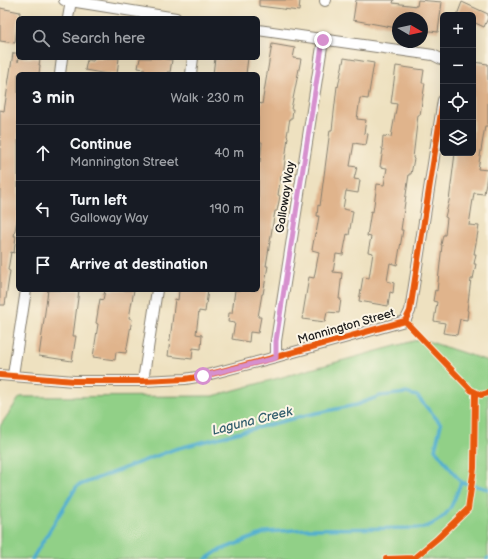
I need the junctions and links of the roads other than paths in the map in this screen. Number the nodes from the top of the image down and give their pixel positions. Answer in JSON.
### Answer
{"nodes":[{"id":1,"x":67,"y":0,"type":"edge"},
{"id":2,"x":68,"y":16,"type":"edge"},
{"id":3,"x":164,"y":16,"type":"edge"},
{"id":4,"x":260,"y":30,"type":"edge"},
{"id":5,"x":323,"y":40,"type":"junction"},
{"id":6,"x":440,"y":58,"type":"edge"},
{"id":7,"x":62,"y":60,"type":"edge"},
{"id":8,"x":193,"y":60,"type":"edge"},
{"id":9,"x":60,"y":72,"type":"edge"},
{"id":10,"x":191,"y":72,"type":"edge"},
{"id":11,"x":440,"y":119,"type":"edge"},
{"id":12,"x":26,"y":292,"type":"edge"},
{"id":13,"x":157,"y":292,"type":"edge"},
{"id":14,"x":276,"y":358,"type":"junction"},
{"id":15,"x":0,"y":375,"type":"edge"},
{"id":16,"x":13,"y":375,"type":"junction"},
{"id":17,"x":143,"y":381,"type":"junction"}],
"edges":[{"from":1,"to":2,"type":"street"},
{"from":1,"to":3,"type":"street"},
{"from":4,"to":5,"type":"street"},
{"from":5,"to":6,"type":"street"},
{"from":5,"to":14,"type":"street","name":"Galloway Way"},
{"from":7,"to":9,"type":"street"},
{"from":8,"to":10,"type":"street"},
{"from":11,"to":14,"type":"street","name":"Mannington Street"},
{"from":12,"to":16,"type":"street"},
{"from":13,"to":17,"type":"street"},
{"from":14,"to":17,"type":"street","name":"Mannington Street"},
{"from":15,"to":16,"type":"street","name":"Mannington Street"},
{"from":16,"to":17,"type":"street","name":"Mannington Street"}]}
